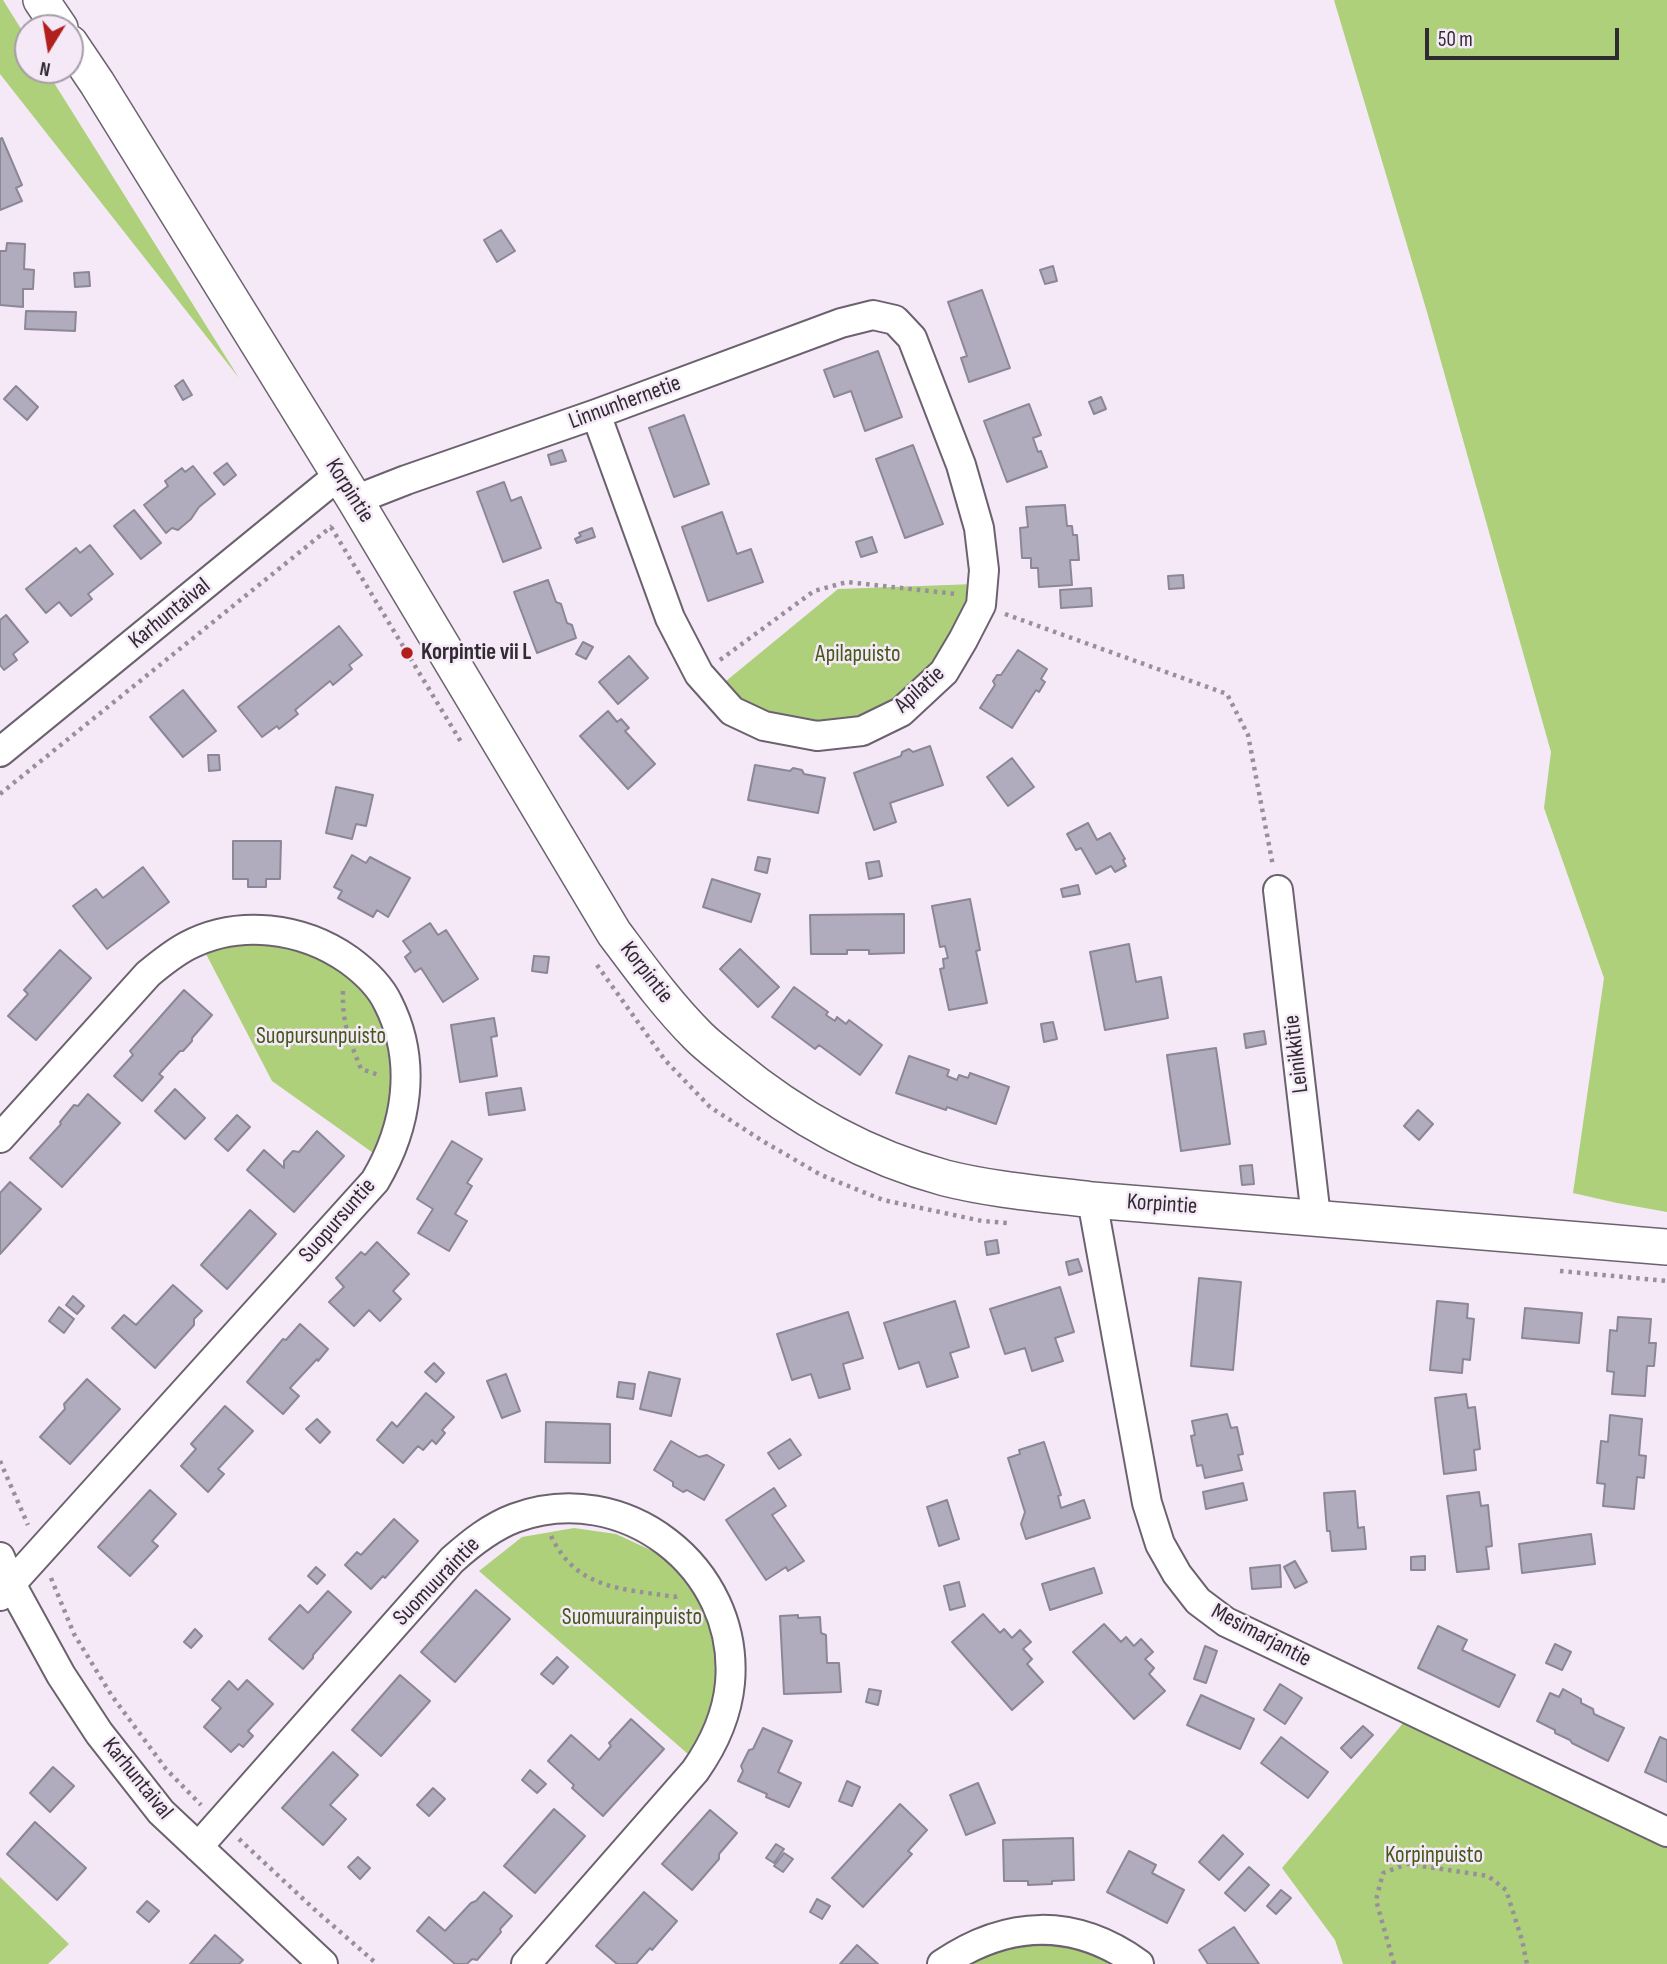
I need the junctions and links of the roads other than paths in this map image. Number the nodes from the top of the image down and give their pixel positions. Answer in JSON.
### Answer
{"nodes":[{"id":1,"x":84,"y":64,"type":"edge"},
{"id":2,"x":895,"y":320,"type":"joint"},
{"id":3,"x":596,"y":414,"type":"junction"},
{"id":4,"x":347,"y":487,"type":"junction"},
{"id":5,"x":0,"y":752,"type":"edge"},
{"id":6,"x":1278,"y":890,"type":"road end"},
{"id":7,"x":0,"y":1138,"type":"edge"},
{"id":8,"x":1092,"y":1199,"type":"junction"},
{"id":9,"x":1316,"y":1217,"type":"junction"},
{"id":10,"x":1667,"y":1247,"type":"edge"},
{"id":11,"x":0,"y":1557,"type":"edge"},
{"id":12,"x":6,"y":1590,"type":"edge"},
{"id":13,"x":1667,"y":1832,"type":"edge"},
{"id":14,"x":198,"y":1847,"type":"junction"},
{"id":15,"x":306,"y":1959,"type":"edge"},
{"id":16,"x":526,"y":1964,"type":"edge"},
{"id":17,"x":942,"y":1964,"type":"edge"},
{"id":18,"x":1139,"y":1964,"type":"edge"}],
"edges":[{"from":1,"to":4,"type":"street","name":"Korpintie"},
{"from":2,"to":3,"type":"street","name":"Linnunhernetie"},
{"from":2,"to":3,"type":"street","name":"Apilatie"},
{"from":3,"to":4,"type":"street","name":"Linnunhernetie"},
{"from":4,"to":5,"type":"street","name":"Karhuntaival"},
{"from":4,"to":8,"type":"street","name":"Korpintie"},
{"from":6,"to":9,"type":"street","name":"Leinikkitie"},
{"from":7,"to":12,"type":"street","name":"Suopursuntie"},
{"from":8,"to":9,"type":"street","name":"Korpintie"},
{"from":8,"to":13,"type":"street","name":"Mesimarjantie"},
{"from":9,"to":10,"type":"street","name":"Korpintie"},
{"from":11,"to":12,"type":"street","name":"Karhuntaival"},
{"from":12,"to":14,"type":"street","name":"Karhuntaival"},
{"from":14,"to":15,"type":"street","name":"Karhuntaival"},
{"from":14,"to":16,"type":"street","name":"Suomuuraintie"},
{"from":17,"to":18,"type":"street"}]}
